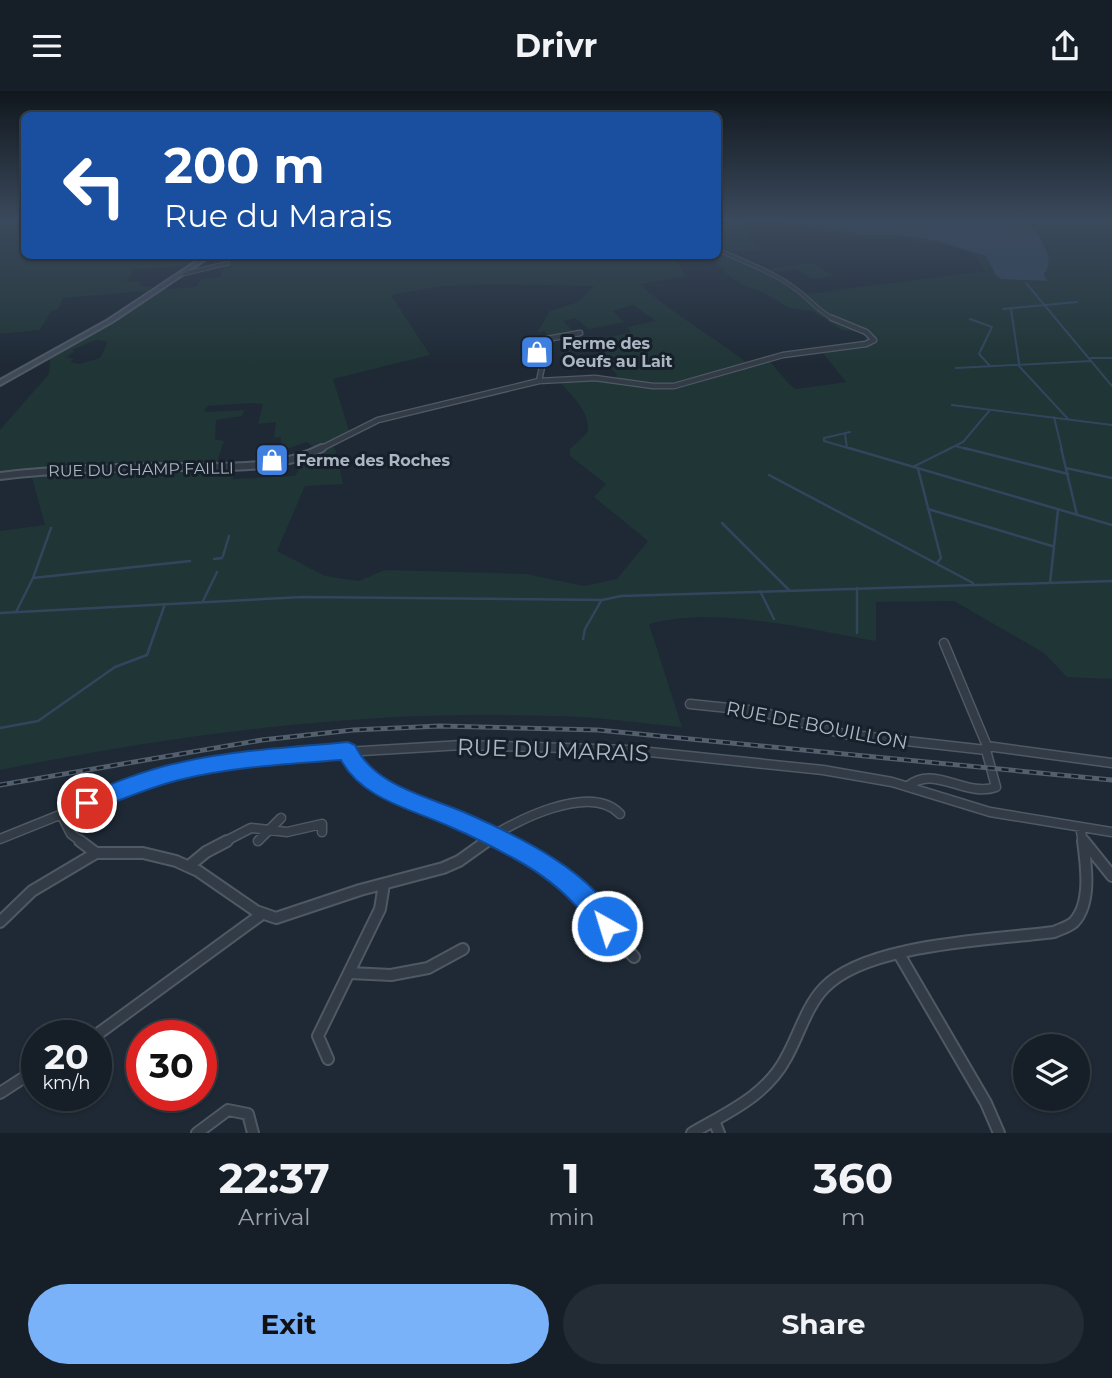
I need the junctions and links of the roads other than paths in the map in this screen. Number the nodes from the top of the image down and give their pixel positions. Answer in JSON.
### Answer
{"nodes":[{"id":1,"x":191,"y":269,"type":"edge"},
{"id":2,"x":205,"y":269,"type":"edge"},
{"id":3,"x":760,"y":269,"type":"edge"},
{"id":4,"x":183,"y":274,"type":"junction"},
{"id":5,"x":580,"y":333,"type":"dead end"},
{"id":6,"x":539,"y":381,"type":"junction"},
{"id":7,"x":0,"y":383,"type":"edge"},
{"id":8,"x":0,"y":476,"type":"edge"},
{"id":9,"x":944,"y":643,"type":"dead end"},
{"id":10,"x":691,"y":703,"type":"dead end"},
{"id":11,"x":986,"y":748,"type":"junction"},
{"id":12,"x":348,"y":751,"type":"junction"},
{"id":13,"x":1112,"y":764,"type":"edge"},
{"id":14,"x":908,"y":786,"type":"junction"},
{"id":15,"x":61,"y":814,"type":"junction"},
{"id":16,"x":620,"y":814,"type":"dead end"},
{"id":17,"x":281,"y":818,"type":"dead end"},
{"id":18,"x":1080,"y":827,"type":"junction"},
{"id":19,"x":269,"y":830,"type":"junction"},
{"id":20,"x":322,"y":832,"type":"dead end"},
{"id":21,"x":1112,"y":832,"type":"edge"},
{"id":22,"x":492,"y":836,"type":"junction"},
{"id":23,"x":0,"y":839,"type":"edge"},
{"id":24,"x":1083,"y":839,"type":"junction"},
{"id":25,"x":258,"y":841,"type":"dead end"},
{"id":26,"x":96,"y":853,"type":"junction"},
{"id":27,"x":189,"y":866,"type":"junction"},
{"id":28,"x":1112,"y":876,"type":"edge"},
{"id":29,"x":384,"y":884,"type":"junction"},
{"id":30,"x":262,"y":914,"type":"junction"},
{"id":31,"x":0,"y":922,"type":"edge"},
{"id":32,"x":463,"y":949,"type":"dead end"},
{"id":33,"x":899,"y":954,"type":"junction"},
{"id":34,"x":634,"y":957,"type":"dead end"},
{"id":35,"x":350,"y":972,"type":"junction"},
{"id":36,"x":112,"y":1024,"type":"edge"},
{"id":37,"x":328,"y":1059,"type":"dead end"},
{"id":38,"x":21,"y":1079,"type":"edge"},
{"id":39,"x":0,"y":1093,"type":"edge"},
{"id":40,"x":716,"y":1127,"type":"edge"},
{"id":41,"x":197,"y":1133,"type":"edge"},
{"id":42,"x":253,"y":1133,"type":"edge"},
{"id":43,"x":692,"y":1133,"type":"edge"},
{"id":44,"x":999,"y":1133,"type":"edge"}],
"edges":[{"from":1,"to":4,"type":"street"},
{"from":2,"to":4,"type":"street"},
{"from":3,"to":6,"type":"street","name":"RUE DU CHAMP FAILLI"},
{"from":4,"to":7,"type":"street"},
{"from":5,"to":6,"type":"street"},
{"from":6,"to":8,"type":"street","name":"RUE DU CHAMP FAILLI"},
{"from":9,"to":11,"type":"street"},
{"from":10,"to":11,"type":"street","name":"RUE DE BOUILLON"},
{"from":11,"to":13,"type":"street","name":"RUE DE BOUILLON"},
{"from":11,"to":14,"type":"street"},
{"from":12,"to":14,"type":"street","name":"RUE DU MARAIS"},
{"from":12,"to":15,"type":"street","name":"RUE DU MARAIS"},
{"from":12,"to":22,"type":"street"},
{"from":14,"to":18,"type":"street","name":"RUE DU MARAIS"},
{"from":15,"to":23,"type":"street","name":"RUE DU MARAIS"},
{"from":15,"to":26,"type":"street"},
{"from":16,"to":22,"type":"street"},
{"from":17,"to":19,"type":"street"},
{"from":18,"to":21,"type":"street","name":"RUE DU MARAIS"},
{"from":18,"to":24,"type":"street"},
{"from":19,"to":20,"type":"street"},
{"from":19,"to":25,"type":"street"},
{"from":19,"to":27,"type":"street"},
{"from":22,"to":29,"type":"street"},
{"from":22,"to":34,"type":"street"},
{"from":24,"to":28,"type":"street"},
{"from":24,"to":33,"type":"street"},
{"from":26,"to":27,"type":"street"},
{"from":26,"to":31,"type":"street"},
{"from":27,"to":30,"type":"street"},
{"from":29,"to":30,"type":"street"},
{"from":29,"to":35,"type":"street"},
{"from":30,"to":36,"type":"street"},
{"from":32,"to":35,"type":"street"},
{"from":33,"to":40,"type":"street"},
{"from":33,"to":44,"type":"street"},
{"from":35,"to":37,"type":"street"},
{"from":38,"to":39,"type":"street"},
{"from":40,"to":43,"type":"street"},
{"from":41,"to":42,"type":"street"}]}
